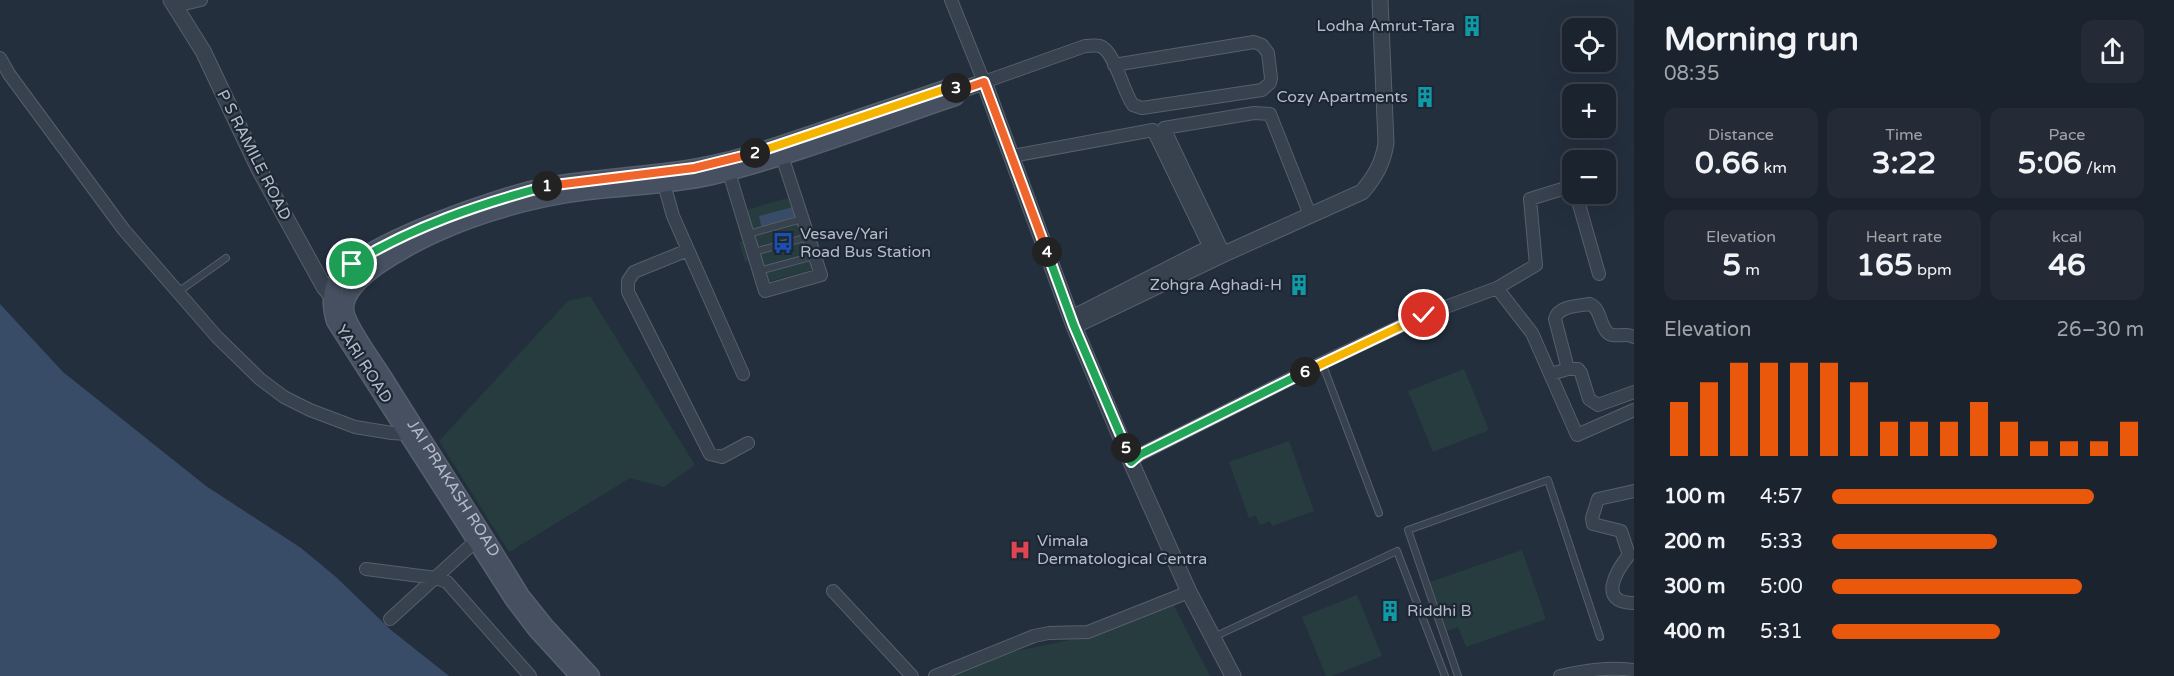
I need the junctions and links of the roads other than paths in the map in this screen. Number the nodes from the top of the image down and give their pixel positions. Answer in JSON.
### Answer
{"nodes":[{"id":1,"x":201,"y":0,"type":"edge"},
{"id":2,"x":951,"y":0,"type":"edge"},
{"id":3,"x":1380,"y":0,"type":"edge"},
{"id":4,"x":173,"y":3,"type":"edge"},
{"id":5,"x":0,"y":58,"type":"edge"},
{"id":6,"x":1114,"y":65,"type":"junction"},
{"id":7,"x":984,"y":82,"type":"junction"},
{"id":8,"x":961,"y":90,"type":"joint"},
{"id":9,"x":780,"y":151,"type":"junction"},
{"id":10,"x":1012,"y":156,"type":"junction"},
{"id":11,"x":727,"y":166,"type":"junction"},
{"id":12,"x":664,"y":184,"type":"junction"},
{"id":13,"x":1562,"y":189,"type":"edge"},
{"id":14,"x":1579,"y":204,"type":"edge"},
{"id":15,"x":1310,"y":215,"type":"junction"},
{"id":16,"x":802,"y":219,"type":"junction"},
{"id":17,"x":748,"y":234,"type":"junction"},
{"id":18,"x":808,"y":237,"type":"junction"},
{"id":19,"x":688,"y":250,"type":"junction"},
{"id":20,"x":754,"y":252,"type":"junction"},
{"id":21,"x":1216,"y":253,"type":"junction"},
{"id":22,"x":814,"y":256,"type":"junction"},
{"id":23,"x":226,"y":258,"type":"dead end"},
{"id":24,"x":759,"y":271,"type":"junction"},
{"id":25,"x":1599,"y":274,"type":"dead end"},
{"id":26,"x":1497,"y":288,"type":"junction"},
{"id":27,"x":177,"y":292,"type":"junction"},
{"id":28,"x":338,"y":299,"type":"junction"},
{"id":29,"x":1073,"y":321,"type":"junction"},
{"id":30,"x":1634,"y":337,"type":"edge"},
{"id":31,"x":1322,"y":363,"type":"junction"},
{"id":32,"x":1568,"y":369,"type":"junction"},
{"id":33,"x":743,"y":374,"type":"dead end"},
{"id":34,"x":1551,"y":374,"type":"junction"},
{"id":35,"x":1634,"y":392,"type":"edge"},
{"id":36,"x":1598,"y":405,"type":"junction"},
{"id":37,"x":1634,"y":410,"type":"edge"},
{"id":38,"x":1605,"y":423,"type":"junction"},
{"id":39,"x":412,"y":431,"type":"junction"},
{"id":40,"x":748,"y":443,"type":"dead end"},
{"id":41,"x":1131,"y":462,"type":"junction"},
{"id":42,"x":1634,"y":491,"type":"edge"},
{"id":43,"x":1379,"y":513,"type":"dead end"},
{"id":44,"x":480,"y":537,"type":"junction"},
{"id":45,"x":366,"y":569,"type":"dead end"},
{"id":46,"x":436,"y":578,"type":"junction"},
{"id":47,"x":833,"y":591,"type":"dead end"},
{"id":48,"x":1189,"y":592,"type":"junction"},
{"id":49,"x":1634,"y":603,"type":"edge"},
{"id":50,"x":390,"y":619,"type":"dead end"},
{"id":51,"x":1214,"y":637,"type":"junction"},
{"id":52,"x":1600,"y":637,"type":"dead end"},
{"id":53,"x":1634,"y":670,"type":"edge"},
{"id":54,"x":530,"y":676,"type":"edge"},
{"id":55,"x":579,"y":676,"type":"edge"},
{"id":56,"x":591,"y":676,"type":"edge"},
{"id":57,"x":912,"y":676,"type":"edge"},
{"id":58,"x":935,"y":676,"type":"edge"},
{"id":59,"x":1233,"y":676,"type":"edge"},
{"id":60,"x":1445,"y":676,"type":"edge"},
{"id":61,"x":1458,"y":676,"type":"edge"},
{"id":62,"x":1560,"y":676,"type":"edge"}],
"edges":[{"from":1,"to":4,"type":"street"},
{"from":2,"to":7,"type":"street"},
{"from":3,"to":15,"type":"street"},
{"from":4,"to":28,"type":"street","name":"P S RAMILE ROAD"},
{"from":5,"to":27,"type":"street"},
{"from":6,"to":6,"type":"street"},
{"from":6,"to":7,"type":"street"},
{"from":7,"to":8,"type":"street"},
{"from":7,"to":10,"type":"street"},
{"from":8,"to":9,"type":"main road"},
{"from":9,"to":11,"type":"main road"},
{"from":9,"to":16,"type":"street"},
{"from":10,"to":21,"type":"street"},
{"from":10,"to":29,"type":"street"},
{"from":11,"to":12,"type":"main road"},
{"from":11,"to":17,"type":"street"},
{"from":11,"to":28,"type":"main road"},
{"from":12,"to":19,"type":"street"},
{"from":12,"to":28,"type":"main road"},
{"from":13,"to":26,"type":"street"},
{"from":14,"to":25,"type":"street"},
{"from":15,"to":21,"type":"street"},
{"from":15,"to":21,"type":"street"},
{"from":16,"to":17,"type":"lane"},
{"from":16,"to":18,"type":"street"},
{"from":17,"to":20,"type":"street"},
{"from":18,"to":20,"type":"lane"},
{"from":18,"to":22,"type":"street"},
{"from":19,"to":33,"type":"street"},
{"from":19,"to":40,"type":"street"},
{"from":20,"to":24,"type":"street"},
{"from":21,"to":29,"type":"street"},
{"from":22,"to":24,"type":"lane"},
{"from":22,"to":24,"type":"street"},
{"from":23,"to":27,"type":"lane"},
{"from":26,"to":31,"type":"street"},
{"from":26,"to":34,"type":"street"},
{"from":27,"to":39,"type":"street"},
{"from":28,"to":39,"type":"main road","name":"JAI PRAKASH ROAD"},
{"from":29,"to":41,"type":"street"},
{"from":30,"to":32,"type":"street"},
{"from":31,"to":41,"type":"street"},
{"from":31,"to":43,"type":"lane"},
{"from":32,"to":34,"type":"street"},
{"from":32,"to":36,"type":"street"},
{"from":34,"to":38,"type":"street"},
{"from":35,"to":36,"type":"street"},
{"from":36,"to":38,"type":"street"},
{"from":37,"to":38,"type":"street"},
{"from":39,"to":44,"type":"main road","name":"JAI PRAKASH ROAD"},
{"from":41,"to":48,"type":"street"},
{"from":42,"to":49,"type":"street"},
{"from":44,"to":46,"type":"street"},
{"from":44,"to":55,"type":"main road"},
{"from":44,"to":56,"type":"main road","name":"JAI PRAKASH ROAD"},
{"from":45,"to":46,"type":"street"},
{"from":46,"to":50,"type":"street"},
{"from":46,"to":54,"type":"street"},
{"from":47,"to":57,"type":"street"},
{"from":48,"to":51,"type":"street"},
{"from":48,"to":58,"type":"street"},
{"from":51,"to":59,"type":"street"},
{"from":51,"to":60,"type":"lane"},
{"from":52,"to":61,"type":"lane"},
{"from":53,"to":62,"type":"street"}]}
